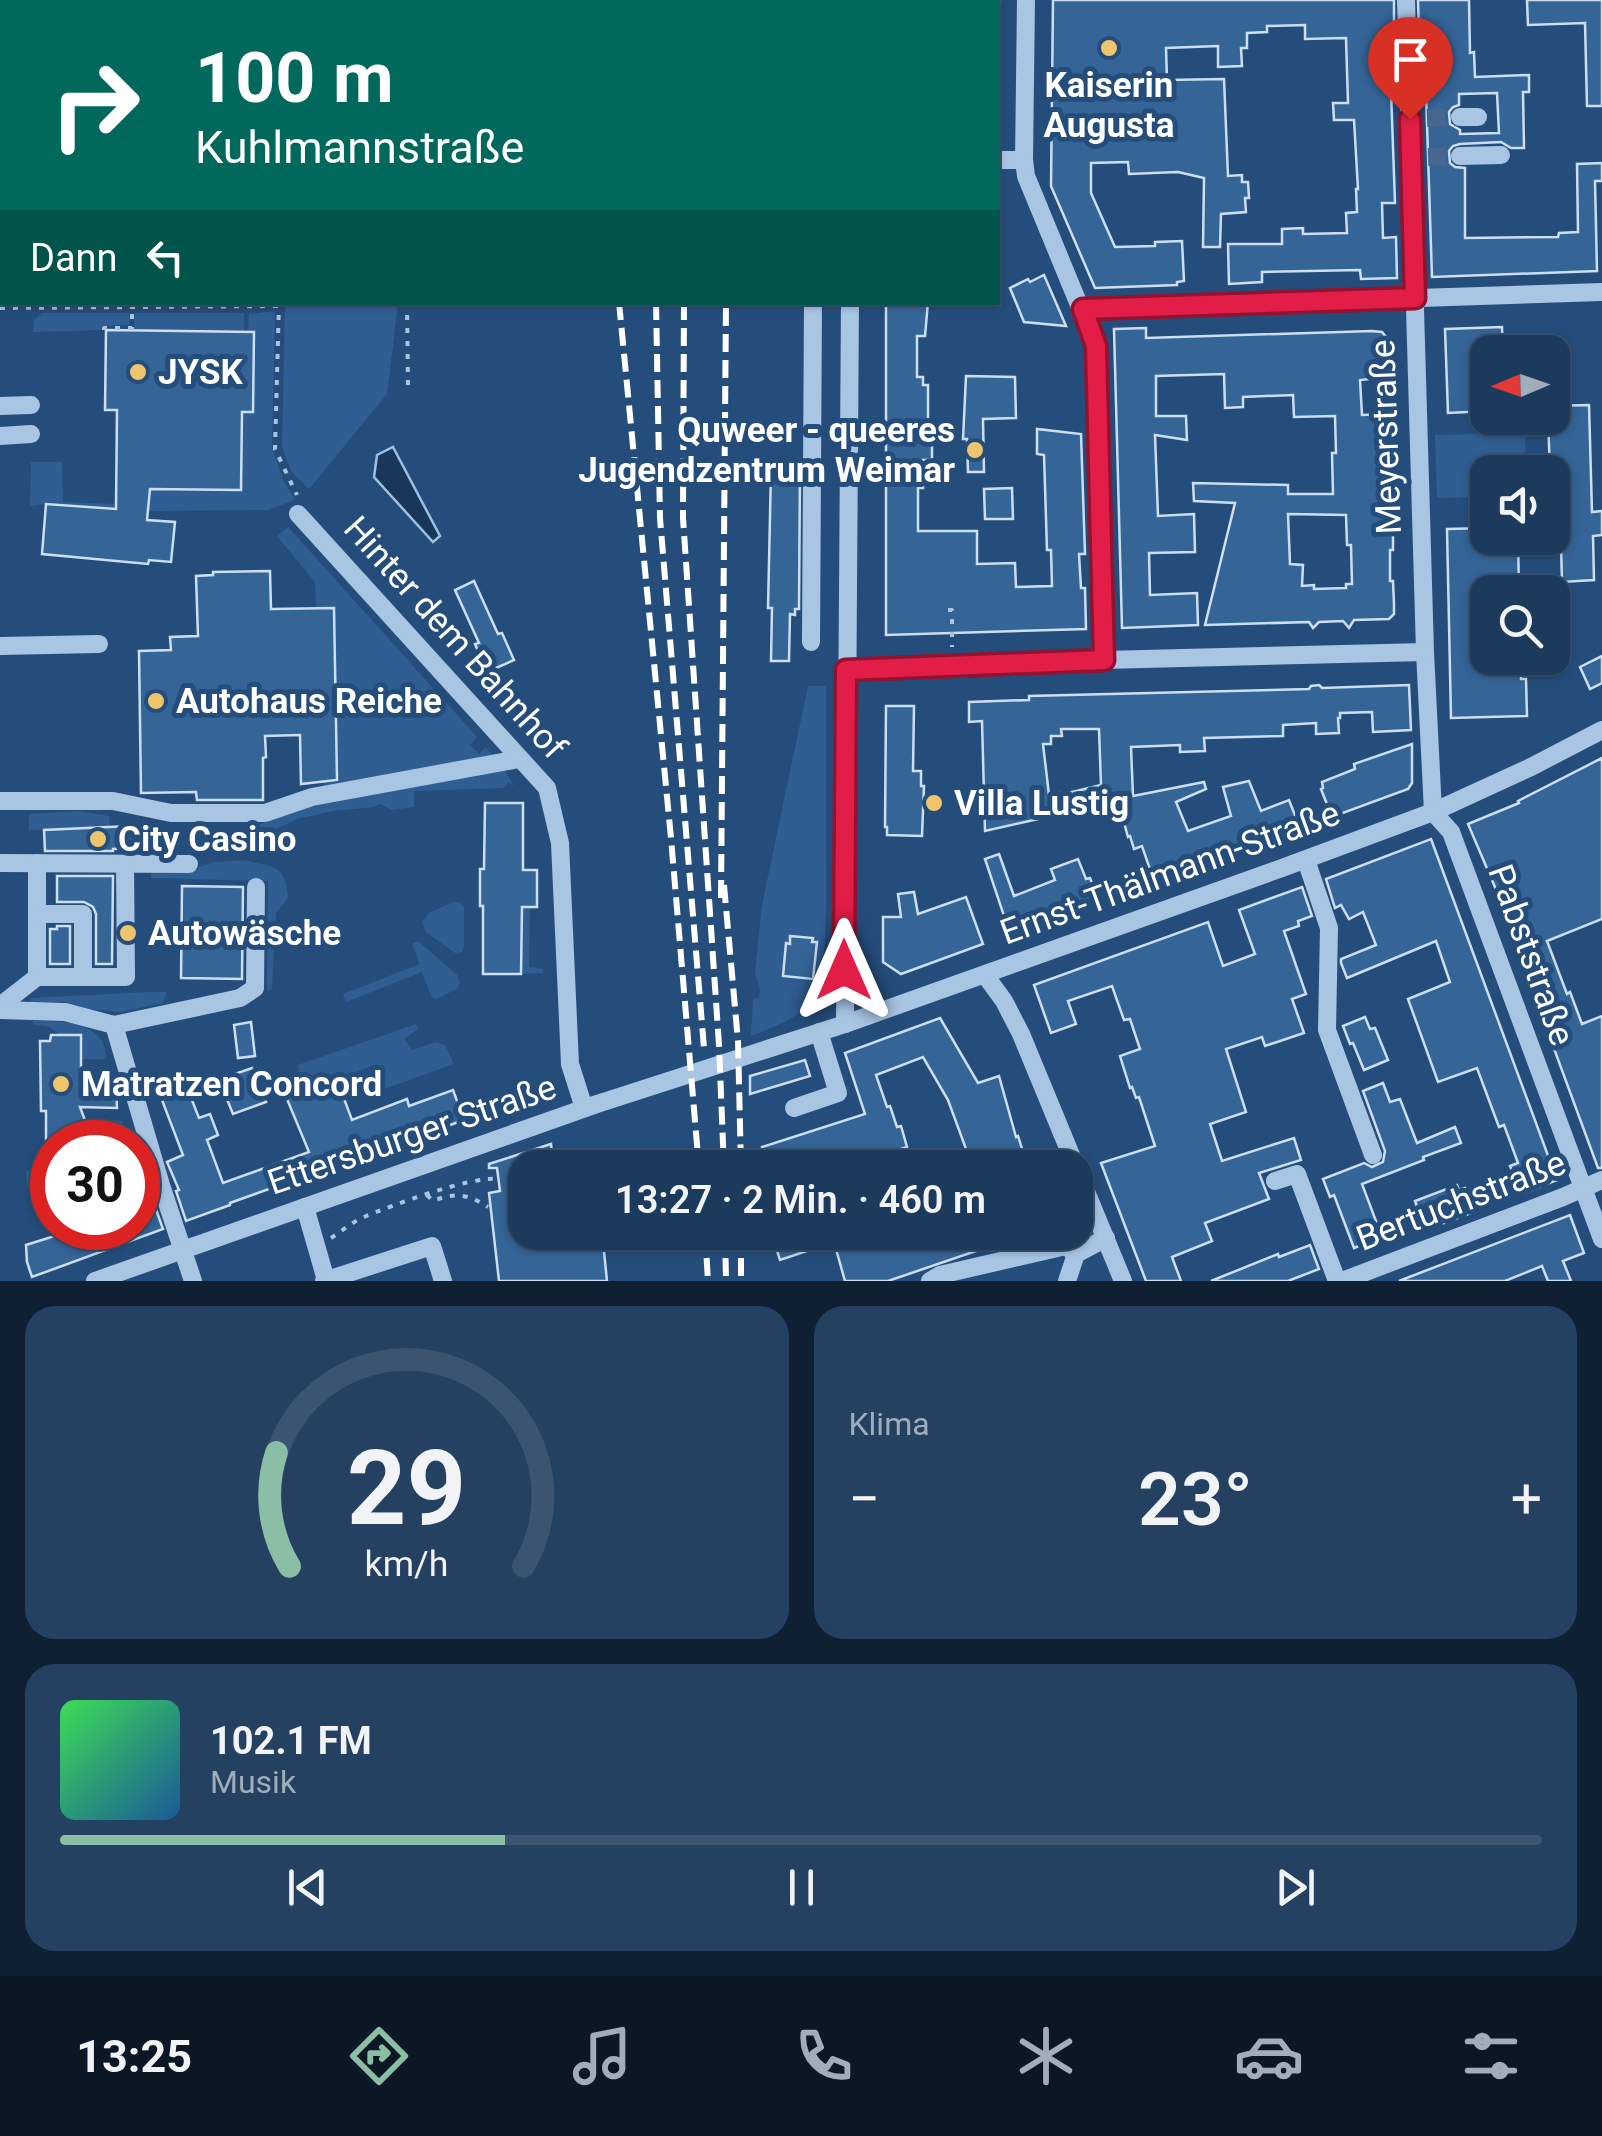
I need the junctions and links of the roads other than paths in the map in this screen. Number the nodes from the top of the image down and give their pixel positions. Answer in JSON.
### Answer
{"nodes":[{"id":1,"x":1026,"y":0,"type":"edge"},
{"id":2,"x":1406,"y":0,"type":"edge"},
{"id":3,"x":1502,"y":155,"type":"dead end"},
{"id":4,"x":1460,"y":156,"type":"tunnel mouth"},
{"id":5,"x":1000,"y":160,"type":"edge"},
{"id":6,"x":1024,"y":160,"type":"junction"},
{"id":7,"x":1602,"y":292,"type":"edge"},
{"id":8,"x":1415,"y":298,"type":"junction"},
{"id":9,"x":813,"y":305,"type":"edge"},
{"id":10,"x":850,"y":305,"type":"edge"},
{"id":11,"x":1083,"y":309,"type":"junction"},
{"id":12,"x":0,"y":406,"type":"edge"},
{"id":13,"x":31,"y":406,"type":"dead end"},
{"id":14,"x":31,"y":434,"type":"dead end"},
{"id":15,"x":0,"y":436,"type":"edge"},
{"id":16,"x":298,"y":514,"type":"road end"},
{"id":17,"x":811,"y":642,"type":"dead end"},
{"id":18,"x":99,"y":644,"type":"dead end"},
{"id":19,"x":0,"y":646,"type":"edge"},
{"id":20,"x":1425,"y":652,"type":"junction"},
{"id":21,"x":1104,"y":660,"type":"junction"},
{"id":22,"x":846,"y":670,"type":"junction"},
{"id":23,"x":1602,"y":730,"type":"edge"},
{"id":24,"x":520,"y":759,"type":"junction"},
{"id":25,"x":0,"y":801,"type":"edge"},
{"id":26,"x":1432,"y":812,"type":"junction"},
{"id":27,"x":1306,"y":860,"type":"junction"},
{"id":28,"x":37,"y":862,"type":"junction"},
{"id":29,"x":0,"y":863,"type":"edge"},
{"id":30,"x":125,"y":864,"type":"junction"},
{"id":31,"x":190,"y":864,"type":"dead end"},
{"id":32,"x":256,"y":888,"type":"dead end"},
{"id":33,"x":38,"y":914,"type":"junction"},
{"id":34,"x":985,"y":974,"type":"junction"},
{"id":35,"x":38,"y":977,"type":"junction"},
{"id":36,"x":83,"y":978,"type":"junction"},
{"id":37,"x":0,"y":1008,"type":"edge"},
{"id":38,"x":845,"y":1024,"type":"junction"},
{"id":39,"x":114,"y":1025,"type":"junction"},
{"id":40,"x":819,"y":1032,"type":"junction"},
{"id":41,"x":752,"y":1056,"type":"joint"},
{"id":42,"x":584,"y":1108,"type":"junction"},
{"id":43,"x":794,"y":1108,"type":"dead end"},
{"id":44,"x":1373,"y":1155,"type":"dead end"},
{"id":45,"x":1602,"y":1180,"type":"edge"},
{"id":46,"x":1275,"y":1182,"type":"dead end"},
{"id":47,"x":1584,"y":1189,"type":"junction"},
{"id":48,"x":305,"y":1208,"type":"junction"},
{"id":49,"x":1106,"y":1238,"type":"junction"},
{"id":50,"x":1602,"y":1239,"type":"edge"},
{"id":51,"x":184,"y":1250,"type":"junction"},
{"id":52,"x":1076,"y":1254,"type":"junction"},
{"id":53,"x":359,"y":1275,"type":"edge"},
{"id":54,"x":95,"y":1281,"type":"edge"},
{"id":55,"x":193,"y":1281,"type":"edge"},
{"id":56,"x":325,"y":1281,"type":"edge"},
{"id":57,"x":443,"y":1281,"type":"edge"},
{"id":58,"x":930,"y":1281,"type":"edge"},
{"id":59,"x":1067,"y":1281,"type":"edge"},
{"id":60,"x":1123,"y":1281,"type":"edge"},
{"id":61,"x":1340,"y":1281,"type":"edge"}],
"edges":[{"from":1,"to":6,"type":"street"},
{"from":2,"to":8,"type":"street","name":"Meyerstraße"},
{"from":3,"to":4,"type":"street"},
{"from":5,"to":6,"type":"street"},
{"from":6,"to":11,"type":"street"},
{"from":7,"to":8,"type":"street"},
{"from":8,"to":11,"type":"street"},
{"from":8,"to":20,"type":"street","name":"Meyerstraße"},
{"from":9,"to":17,"type":"street"},
{"from":10,"to":22,"type":"street"},
{"from":11,"to":21,"type":"street"},
{"from":12,"to":13,"type":"street"},
{"from":14,"to":15,"type":"street"},
{"from":16,"to":24,"type":"street","name":"Hinter dem Bahnhof"},
{"from":18,"to":19,"type":"street"},
{"from":20,"to":21,"type":"street"},
{"from":20,"to":26,"type":"street","name":"Meyerstraße"},
{"from":21,"to":22,"type":"street"},
{"from":22,"to":38,"type":"street"},
{"from":23,"to":26,"type":"street","name":"Ernst-Thälmann-Straße"},
{"from":24,"to":25,"type":"street"},
{"from":24,"to":42,"type":"street","name":"Hinter dem Bahnhof"},
{"from":26,"to":27,"type":"street","name":"Ernst-Thälmann-Straße"},
{"from":26,"to":47,"type":"street","name":"Pabststraße"},
{"from":27,"to":34,"type":"street","name":"Ernst-Thälmann-Straße"},
{"from":27,"to":44,"type":"street"},
{"from":28,"to":29,"type":"street"},
{"from":28,"to":30,"type":"street"},
{"from":28,"to":33,"type":"street"},
{"from":30,"to":31,"type":"street"},
{"from":30,"to":36,"type":"street"},
{"from":32,"to":39,"type":"street"},
{"from":33,"to":35,"type":"street"},
{"from":33,"to":36,"type":"street"},
{"from":34,"to":38,"type":"street","name":"Ernst-Thälmann-Straße"},
{"from":34,"to":49,"type":"street"},
{"from":35,"to":36,"type":"street"},
{"from":35,"to":37,"type":"street"},
{"from":37,"to":39,"type":"street"},
{"from":38,"to":40,"type":"street","name":"Ernst-Thälmann-Straße"},
{"from":39,"to":51,"type":"street"},
{"from":40,"to":41,"type":"street","name":"Ernst-Thälmann-Straße"},
{"from":40,"to":43,"type":"street"},
{"from":41,"to":42,"type":"street","name":"Ettersburger Straße"},
{"from":42,"to":48,"type":"street","name":"Ettersburger Straße"},
{"from":45,"to":47,"type":"street","name":"Bertuchstraße"},
{"from":46,"to":61,"type":"street"},
{"from":47,"to":50,"type":"street","name":"Pabststraße"},
{"from":47,"to":61,"type":"street","name":"Bertuchstraße"},
{"from":48,"to":51,"type":"street","name":"Ettersburger Straße"},
{"from":48,"to":56,"type":"street"},
{"from":49,"to":52,"type":"street"},
{"from":49,"to":60,"type":"street"},
{"from":51,"to":54,"type":"street","name":"Ettersburger Straße"},
{"from":51,"to":55,"type":"street"},
{"from":52,"to":58,"type":"street"},
{"from":52,"to":59,"type":"street"},
{"from":53,"to":56,"type":"street"},
{"from":53,"to":57,"type":"street"}]}
